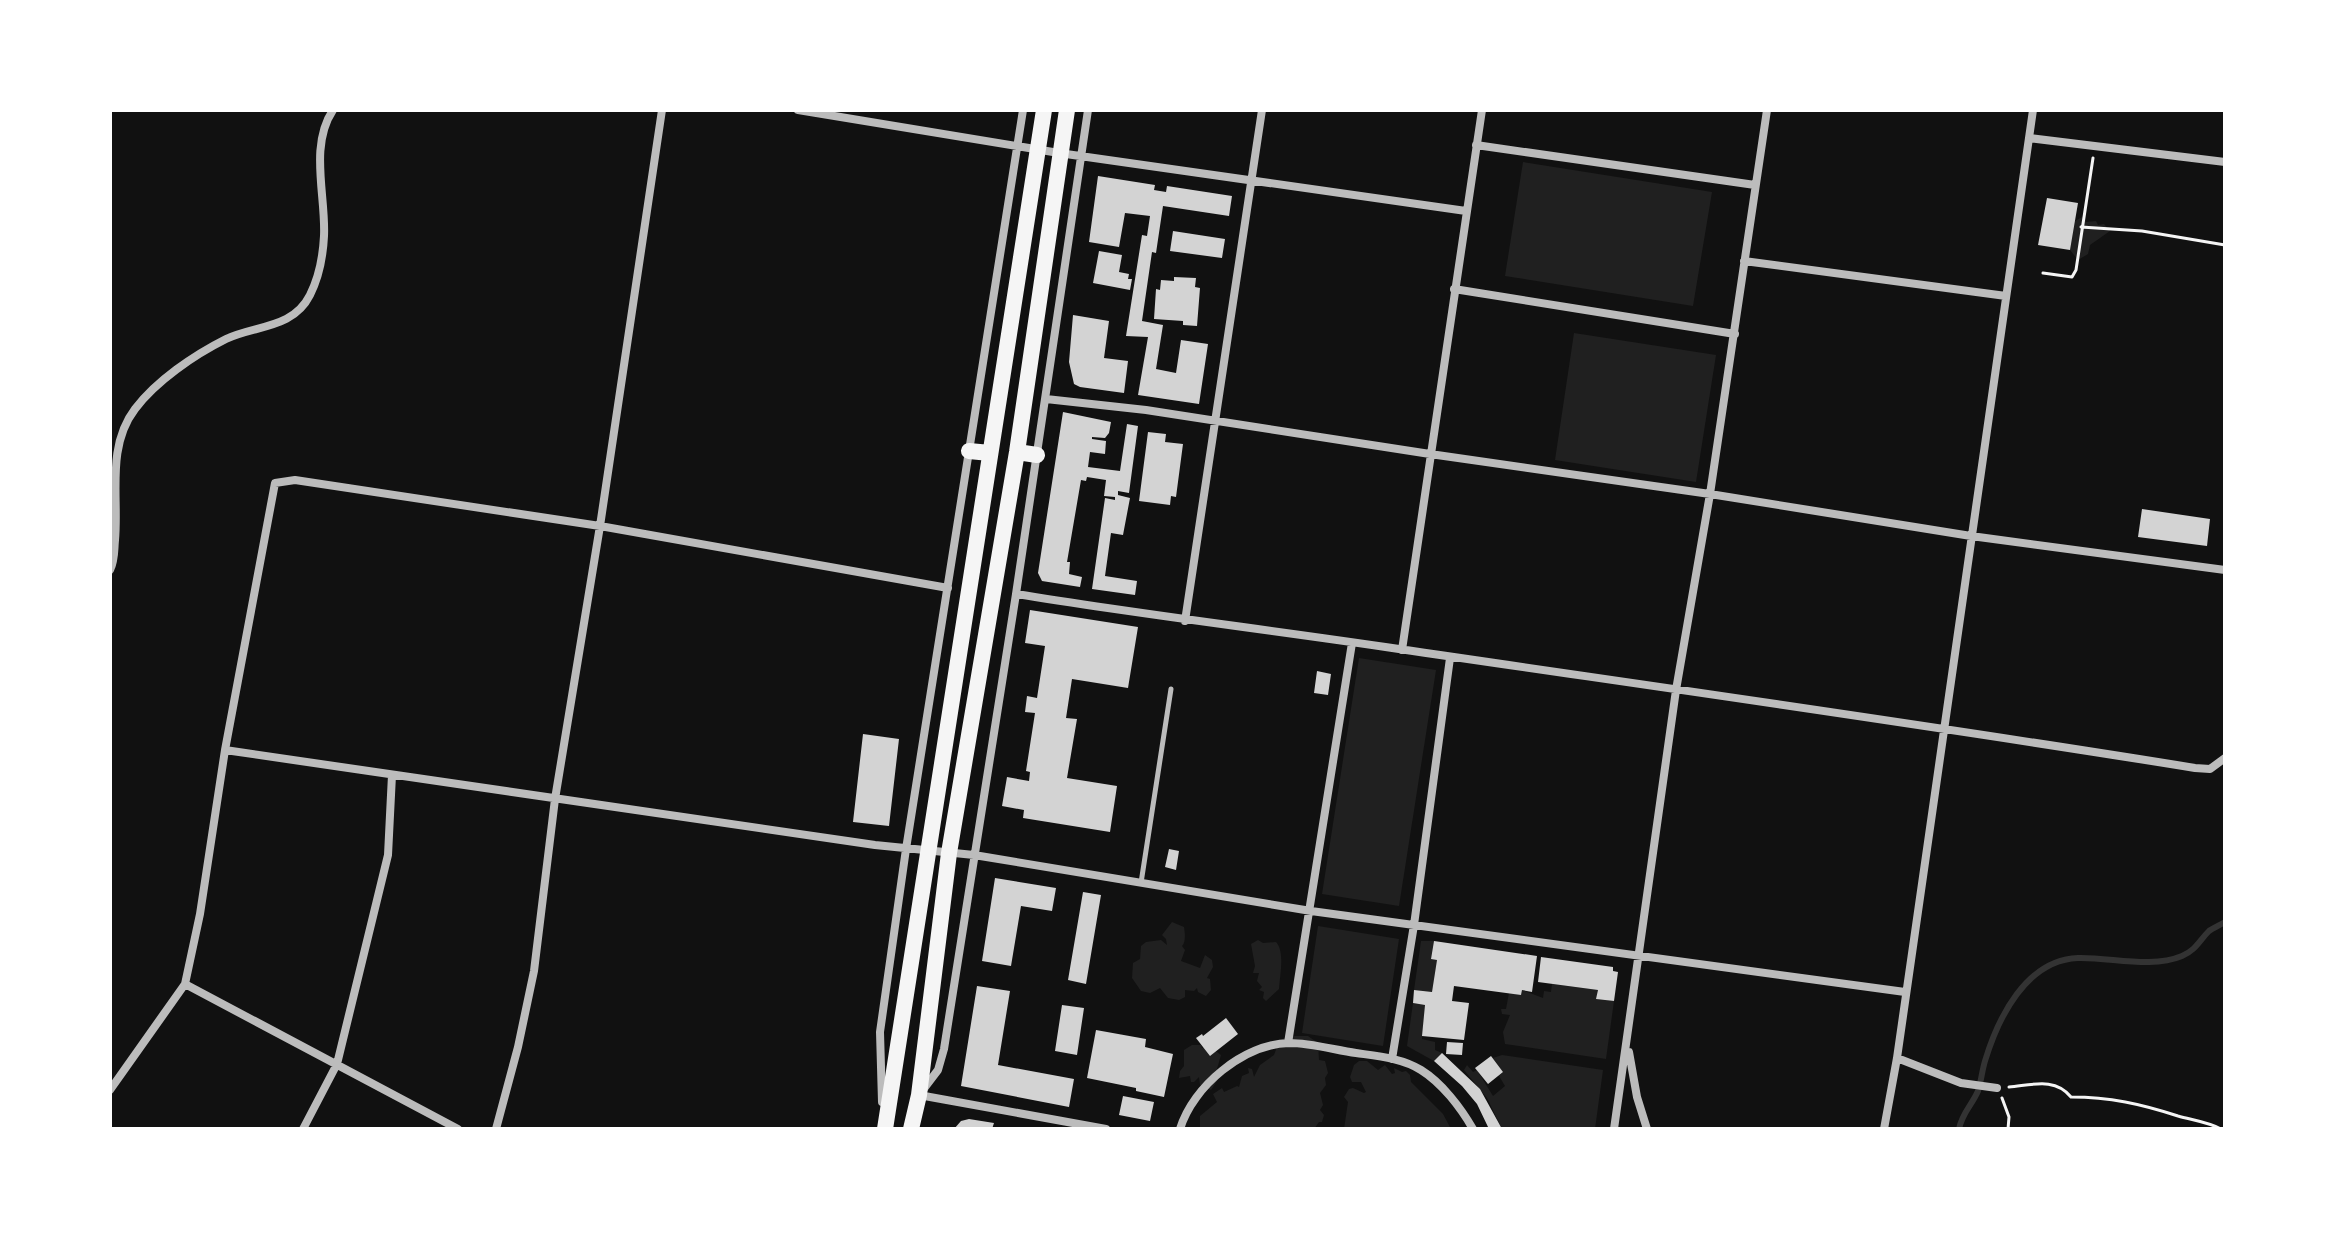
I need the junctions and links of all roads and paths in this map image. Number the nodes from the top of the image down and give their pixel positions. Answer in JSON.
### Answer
{"nodes":[{"id":1,"x":333,"y":110,"type":"edge"},
{"id":2,"x":662,"y":110,"type":"edge"},
{"id":3,"x":798,"y":110,"type":"edge"},
{"id":4,"x":1023,"y":110,"type":"edge"},
{"id":5,"x":1044,"y":110,"type":"edge"},
{"id":6,"x":1067,"y":110,"type":"edge"},
{"id":7,"x":1088,"y":110,"type":"edge"},
{"id":8,"x":1262,"y":110,"type":"edge"},
{"id":9,"x":1482,"y":110,"type":"edge"},
{"id":10,"x":1767,"y":110,"type":"edge"},
{"id":11,"x":2033,"y":110,"type":"edge"},
{"id":12,"x":2029,"y":138,"type":"junction"},
{"id":13,"x":1017,"y":145,"type":"junction"},
{"id":14,"x":1476,"y":145,"type":"junction"},
{"id":15,"x":2095,"y":146,"type":"junction"},
{"id":16,"x":1038,"y":148,"type":"junction"},
{"id":17,"x":1059,"y":153,"type":"junction"},
{"id":18,"x":1080,"y":155,"type":"junction"},
{"id":19,"x":2225,"y":162,"type":"edge"},
{"id":20,"x":1252,"y":178,"type":"junction"},
{"id":21,"x":1755,"y":185,"type":"junction"},
{"id":22,"x":1466,"y":211,"type":"junction"},
{"id":23,"x":2081,"y":227,"type":"junction"},
{"id":24,"x":2225,"y":245,"type":"edge"},
{"id":25,"x":1744,"y":261,"type":"junction"},
{"id":26,"x":2043,"y":273,"type":"dead end"},
{"id":27,"x":1454,"y":289,"type":"junction"},
{"id":28,"x":2006,"y":296,"type":"junction"},
{"id":29,"x":1735,"y":334,"type":"junction"},
{"id":30,"x":1046,"y":399,"type":"junction"},
{"id":31,"x":1215,"y":420,"type":"junction"},
{"id":32,"x":969,"y":451,"type":"junction"},
{"id":33,"x":1017,"y":452,"type":"junction"},
{"id":34,"x":990,"y":453,"type":"junction"},
{"id":35,"x":1430,"y":454,"type":"junction"},
{"id":36,"x":1037,"y":455,"type":"junction"},
{"id":37,"x":1710,"y":494,"type":"junction"},
{"id":38,"x":600,"y":526,"type":"junction"},
{"id":39,"x":1971,"y":536,"type":"junction"},
{"id":40,"x":110,"y":570,"type":"edge"},
{"id":41,"x":2225,"y":570,"type":"edge"},
{"id":42,"x":948,"y":588,"type":"junction"},
{"id":43,"x":1016,"y":594,"type":"junction"},
{"id":44,"x":1185,"y":621,"type":"junction"},
{"id":45,"x":1352,"y":643,"type":"junction"},
{"id":46,"x":1402,"y":650,"type":"junction"},
{"id":47,"x":1450,"y":658,"type":"junction"},
{"id":48,"x":1171,"y":689,"type":"dead end"},
{"id":49,"x":1676,"y":690,"type":"junction"},
{"id":50,"x":1944,"y":727,"type":"junction"},
{"id":51,"x":225,"y":750,"type":"junction"},
{"id":52,"x":2225,"y":758,"type":"edge"},
{"id":53,"x":392,"y":775,"type":"junction"},
{"id":54,"x":555,"y":799,"type":"junction"},
{"id":55,"x":906,"y":849,"type":"junction"},
{"id":56,"x":928,"y":851,"type":"junction"},
{"id":57,"x":949,"y":853,"type":"junction"},
{"id":58,"x":974,"y":855,"type":"junction"},
{"id":59,"x":1141,"y":883,"type":"junction"},
{"id":60,"x":1311,"y":911,"type":"junction"},
{"id":61,"x":1414,"y":925,"type":"junction"},
{"id":62,"x":1639,"y":956,"type":"junction"},
{"id":63,"x":185,"y":984,"type":"junction"},
{"id":64,"x":1905,"y":992,"type":"junction"},
{"id":65,"x":1627,"y":1041,"type":"junction"},
{"id":66,"x":1288,"y":1043,"type":"junction"},
{"id":67,"x":1897,"y":1058,"type":"junction"},
{"id":68,"x":1392,"y":1059,"type":"junction"},
{"id":69,"x":337,"y":1064,"type":"junction"},
{"id":70,"x":1997,"y":1088,"type":"junction"},
{"id":71,"x":110,"y":1090,"type":"edge"},
{"id":72,"x":919,"y":1095,"type":"junction"},
{"id":73,"x":303,"y":1129,"type":"edge"},
{"id":74,"x":458,"y":1129,"type":"edge"},
{"id":75,"x":496,"y":1129,"type":"edge"},
{"id":76,"x":884,"y":1129,"type":"edge"},
{"id":77,"x":911,"y":1129,"type":"edge"},
{"id":78,"x":1106,"y":1129,"type":"edge"},
{"id":79,"x":1180,"y":1129,"type":"edge"},
{"id":80,"x":1473,"y":1129,"type":"edge"},
{"id":81,"x":1614,"y":1129,"type":"edge"},
{"id":82,"x":1647,"y":1129,"type":"edge"},
{"id":83,"x":1884,"y":1129,"type":"edge"},
{"id":84,"x":2008,"y":1129,"type":"edge"},
{"id":85,"x":2221,"y":1129,"type":"edge"}],
"edges":[{"from":1,"to":40,"type":"street"},
{"from":2,"to":38,"type":"street"},
{"from":3,"to":13,"type":"street"},
{"from":4,"to":13,"type":"street"},
{"from":5,"to":16,"type":"highway"},
{"from":6,"to":17,"type":"highway"},
{"from":7,"to":18,"type":"street"},
{"from":8,"to":20,"type":"street"},
{"from":9,"to":14,"type":"street"},
{"from":10,"to":21,"type":"street"},
{"from":11,"to":12,"type":"street"},
{"from":12,"to":15,"type":"street"},
{"from":12,"to":28,"type":"street"},
{"from":13,"to":16,"type":"street"},
{"from":13,"to":32,"type":"street"},
{"from":14,"to":21,"type":"street"},
{"from":14,"to":22,"type":"street"},
{"from":15,"to":19,"type":"street"},
{"from":15,"to":23,"type":"path"},
{"from":16,"to":17,"type":"street"},
{"from":16,"to":34,"type":"highway"},
{"from":17,"to":18,"type":"street"},
{"from":17,"to":33,"type":"highway"},
{"from":18,"to":20,"type":"street"},
{"from":18,"to":30,"type":"street"},
{"from":20,"to":22,"type":"street"},
{"from":20,"to":31,"type":"street"},
{"from":21,"to":25,"type":"street"},
{"from":22,"to":27,"type":"street"},
{"from":23,"to":24,"type":"path"},
{"from":23,"to":26,"type":"path"},
{"from":25,"to":28,"type":"street"},
{"from":25,"to":29,"type":"street"},
{"from":27,"to":29,"type":"street"},
{"from":27,"to":35,"type":"street"},
{"from":28,"to":39,"type":"street"},
{"from":29,"to":37,"type":"street"},
{"from":30,"to":31,"type":"street"},
{"from":30,"to":36,"type":"street"},
{"from":31,"to":35,"type":"street"},
{"from":31,"to":44,"type":"street"},
{"from":32,"to":34,"type":"highway"},
{"from":32,"to":42,"type":"street"},
{"from":33,"to":36,"type":"highway"},
{"from":33,"to":57,"type":"highway"},
{"from":34,"to":56,"type":"highway"},
{"from":35,"to":37,"type":"street"},
{"from":35,"to":46,"type":"street"},
{"from":36,"to":43,"type":"street"},
{"from":37,"to":39,"type":"street"},
{"from":37,"to":49,"type":"street"},
{"from":38,"to":42,"type":"street"},
{"from":38,"to":51,"type":"street"},
{"from":38,"to":54,"type":"street"},
{"from":39,"to":41,"type":"street"},
{"from":39,"to":50,"type":"street"},
{"from":42,"to":55,"type":"street"},
{"from":43,"to":44,"type":"street"},
{"from":43,"to":58,"type":"street"},
{"from":44,"to":45,"type":"street"},
{"from":45,"to":46,"type":"street"},
{"from":45,"to":60,"type":"street"},
{"from":46,"to":47,"type":"street"},
{"from":47,"to":49,"type":"street"},
{"from":47,"to":61,"type":"street"},
{"from":48,"to":59,"type":"lane"},
{"from":49,"to":50,"type":"street"},
{"from":49,"to":62,"type":"street"},
{"from":50,"to":52,"type":"street"},
{"from":50,"to":64,"type":"street"},
{"from":51,"to":53,"type":"street"},
{"from":51,"to":63,"type":"street"},
{"from":53,"to":54,"type":"street"},
{"from":53,"to":69,"type":"street"},
{"from":54,"to":55,"type":"street"},
{"from":54,"to":75,"type":"street"},
{"from":55,"to":56,"type":"street"},
{"from":55,"to":76,"type":"street"},
{"from":56,"to":57,"type":"street"},
{"from":56,"to":76,"type":"highway"},
{"from":57,"to":58,"type":"street"},
{"from":57,"to":72,"type":"highway"},
{"from":58,"to":59,"type":"street"},
{"from":58,"to":72,"type":"street"},
{"from":59,"to":60,"type":"street"},
{"from":60,"to":61,"type":"street"},
{"from":60,"to":66,"type":"street"},
{"from":61,"to":62,"type":"street"},
{"from":61,"to":68,"type":"street"},
{"from":62,"to":64,"type":"street"},
{"from":62,"to":65,"type":"street"},
{"from":63,"to":69,"type":"street"},
{"from":63,"to":71,"type":"street"},
{"from":64,"to":67,"type":"street"},
{"from":65,"to":81,"type":"street"},
{"from":65,"to":82,"type":"street"},
{"from":66,"to":68,"type":"street"},
{"from":66,"to":79,"type":"street"},
{"from":67,"to":70,"type":"street"},
{"from":67,"to":83,"type":"street"},
{"from":68,"to":80,"type":"street"},
{"from":69,"to":73,"type":"street"},
{"from":69,"to":74,"type":"street"},
{"from":70,"to":84,"type":"path"},
{"from":70,"to":85,"type":"path"},
{"from":72,"to":77,"type":"highway"},
{"from":72,"to":78,"type":"street"}]}
